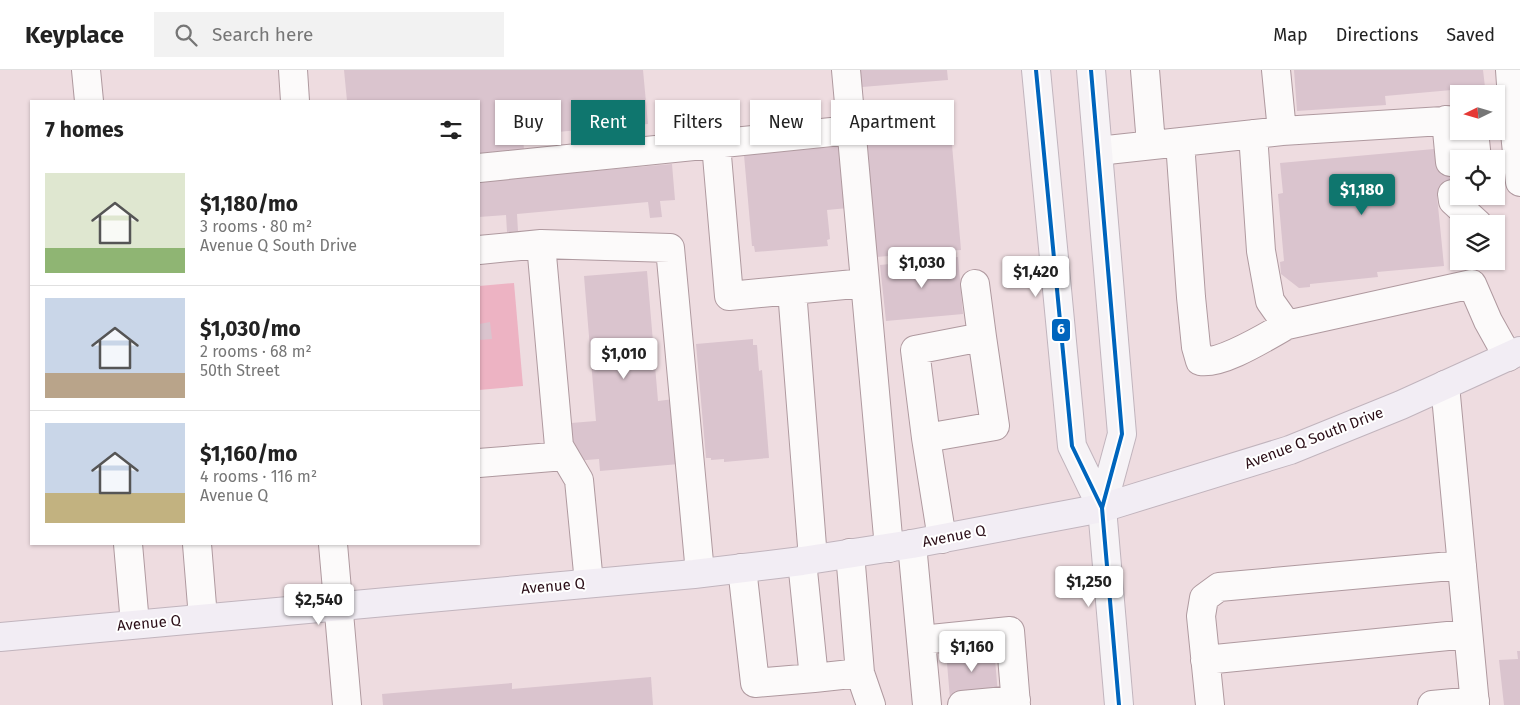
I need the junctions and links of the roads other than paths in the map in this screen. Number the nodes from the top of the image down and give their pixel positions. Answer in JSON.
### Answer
{"nodes":[{"id":1,"x":86,"y":70,"type":"edge"},
{"id":2,"x":292,"y":70,"type":"edge"},
{"id":3,"x":846,"y":70,"type":"edge"},
{"id":4,"x":1036,"y":70,"type":"edge"},
{"id":5,"x":1091,"y":70,"type":"edge"},
{"id":6,"x":1145,"y":70,"type":"edge"},
{"id":7,"x":1276,"y":70,"type":"edge"},
{"id":8,"x":1510,"y":70,"type":"edge"},
{"id":9,"x":89,"y":100,"type":"edge"},
{"id":10,"x":295,"y":100,"type":"edge"},
{"id":11,"x":848,"y":100,"type":"edge"},
{"id":12,"x":1505,"y":114,"type":"edge"},
{"id":13,"x":1450,"y":120,"type":"edge"},
{"id":14,"x":1282,"y":131,"type":"junction"},
{"id":15,"x":831,"y":132,"type":"edge"},
{"id":16,"x":1253,"y":134,"type":"junction"},
{"id":17,"x":740,"y":142,"type":"edge"},
{"id":18,"x":1180,"y":142,"type":"junction"},
{"id":19,"x":1151,"y":144,"type":"junction"},
{"id":20,"x":706,"y":145,"type":"edge"},
{"id":21,"x":716,"y":145,"type":"edge"},
{"id":22,"x":852,"y":145,"type":"edge"},
{"id":23,"x":1098,"y":150,"type":"junction"},
{"id":24,"x":480,"y":168,"type":"edge"},
{"id":25,"x":1520,"y":182,"type":"edge"},
{"id":26,"x":1458,"y":205,"type":"edge"},
{"id":27,"x":1469,"y":215,"type":"edge"},
{"id":28,"x":541,"y":244,"type":"junction"},
{"id":29,"x":480,"y":250,"type":"edge"},
{"id":30,"x":1473,"y":273,"type":"edge"},
{"id":31,"x":865,"y":283,"type":"junction"},
{"id":32,"x":975,"y":284,"type":"dead end"},
{"id":33,"x":792,"y":290,"type":"junction"},
{"id":34,"x":1286,"y":325,"type":"junction"},
{"id":35,"x":982,"y":337,"type":"junction"},
{"id":36,"x":1514,"y":354,"type":"edge"},
{"id":37,"x":1445,"y":385,"type":"junction"},
{"id":38,"x":926,"y":438,"type":"junction"},
{"id":39,"x":564,"y":456,"type":"junction"},
{"id":40,"x":480,"y":463,"type":"edge"},
{"id":41,"x":1102,"y":508,"type":"junction"},
{"id":42,"x":942,"y":539,"type":"junction"},
{"id":43,"x":128,"y":545,"type":"edge"},
{"id":44,"x":197,"y":545,"type":"edge"},
{"id":45,"x":333,"y":545,"type":"edge"},
{"id":46,"x":901,"y":546,"type":"junction"},
{"id":47,"x":850,"y":554,"type":"junction"},
{"id":48,"x":807,"y":560,"type":"junction"},
{"id":49,"x":1462,"y":565,"type":"junction"},
{"id":50,"x":742,"y":568,"type":"junction"},
{"id":51,"x":700,"y":573,"type":"junction"},
{"id":52,"x":589,"y":583,"type":"junction"},
{"id":53,"x":338,"y":606,"type":"junction"},
{"id":54,"x":203,"y":618,"type":"junction"},
{"id":55,"x":135,"y":624,"type":"junction"},
{"id":56,"x":1468,"y":634,"type":"junction"},
{"id":57,"x":0,"y":637,"type":"edge"},
{"id":58,"x":921,"y":640,"type":"junction"},
{"id":59,"x":1205,"y":660,"type":"junction"},
{"id":60,"x":860,"y":673,"type":"junction"},
{"id":61,"x":814,"y":678,"type":"junction"},
{"id":62,"x":1016,"y":702,"type":"edge"},
{"id":63,"x":1475,"y":703,"type":"edge"},
{"id":64,"x":347,"y":705,"type":"edge"},
{"id":65,"x":871,"y":705,"type":"edge"},
{"id":66,"x":927,"y":705,"type":"edge"},
{"id":67,"x":962,"y":705,"type":"edge"},
{"id":68,"x":1120,"y":705,"type":"edge"},
{"id":69,"x":1210,"y":705,"type":"edge"},
{"id":70,"x":1432,"y":705,"type":"edge"}],
"edges":[{"from":1,"to":9,"type":"street"},
{"from":2,"to":10,"type":"street"},
{"from":3,"to":11,"type":"street"},
{"from":4,"to":41,"type":"main road"},
{"from":5,"to":23,"type":"main road"},
{"from":6,"to":19,"type":"street"},
{"from":7,"to":14,"type":"street"},
{"from":8,"to":12,"type":"street"},
{"from":12,"to":25,"type":"street"},
{"from":13,"to":14,"type":"street"},
{"from":14,"to":16,"type":"street"},
{"from":15,"to":17,"type":"street"},
{"from":16,"to":18,"type":"street"},
{"from":16,"to":34,"type":"street"},
{"from":18,"to":19,"type":"street"},
{"from":18,"to":34,"type":"street"},
{"from":19,"to":23,"type":"street"},
{"from":20,"to":24,"type":"street"},
{"from":21,"to":33,"type":"street"},
{"from":22,"to":31,"type":"street"},
{"from":23,"to":41,"type":"main road"},
{"from":26,"to":27,"type":"street"},
{"from":28,"to":29,"type":"street"},
{"from":28,"to":39,"type":"street"},
{"from":28,"to":51,"type":"street"},
{"from":30,"to":34,"type":"street"},
{"from":30,"to":36,"type":"street"},
{"from":31,"to":33,"type":"street"},
{"from":31,"to":46,"type":"street"},
{"from":32,"to":35,"type":"street"},
{"from":33,"to":48,"type":"street"},
{"from":35,"to":38,"type":"street"},
{"from":35,"to":38,"type":"street"},
{"from":36,"to":37,"type":"highway","name":"Avenue Q South Drive"},
{"from":37,"to":41,"type":"highway","name":"Avenue Q South Drive"},
{"from":37,"to":49,"type":"street"},
{"from":38,"to":42,"type":"street"},
{"from":39,"to":40,"type":"street"},
{"from":39,"to":52,"type":"street"},
{"from":41,"to":42,"type":"highway","name":"Avenue Q"},
{"from":41,"to":68,"type":"main road"},
{"from":42,"to":46,"type":"highway","name":"Avenue Q"},
{"from":43,"to":55,"type":"street"},
{"from":44,"to":54,"type":"street"},
{"from":45,"to":53,"type":"street"},
{"from":46,"to":47,"type":"highway","name":"Avenue Q"},
{"from":46,"to":58,"type":"street"},
{"from":47,"to":48,"type":"highway","name":"Avenue Q"},
{"from":47,"to":60,"type":"street"},
{"from":48,"to":50,"type":"highway","name":"Avenue Q"},
{"from":48,"to":61,"type":"street"},
{"from":49,"to":56,"type":"street"},
{"from":49,"to":59,"type":"street"},
{"from":50,"to":51,"type":"highway","name":"Avenue Q"},
{"from":50,"to":61,"type":"street"},
{"from":51,"to":52,"type":"highway","name":"Avenue Q"},
{"from":52,"to":53,"type":"highway","name":"Avenue Q"},
{"from":53,"to":54,"type":"highway","name":"Avenue Q"},
{"from":53,"to":64,"type":"street"},
{"from":54,"to":55,"type":"highway","name":"Avenue Q"},
{"from":55,"to":57,"type":"highway","name":"Avenue Q"},
{"from":56,"to":59,"type":"street"},
{"from":56,"to":63,"type":"street"},
{"from":58,"to":62,"type":"street"},
{"from":58,"to":66,"type":"street"},
{"from":59,"to":69,"type":"street"},
{"from":60,"to":61,"type":"street"},
{"from":60,"to":65,"type":"street"},
{"from":62,"to":67,"type":"street"},
{"from":63,"to":70,"type":"street"}]}
